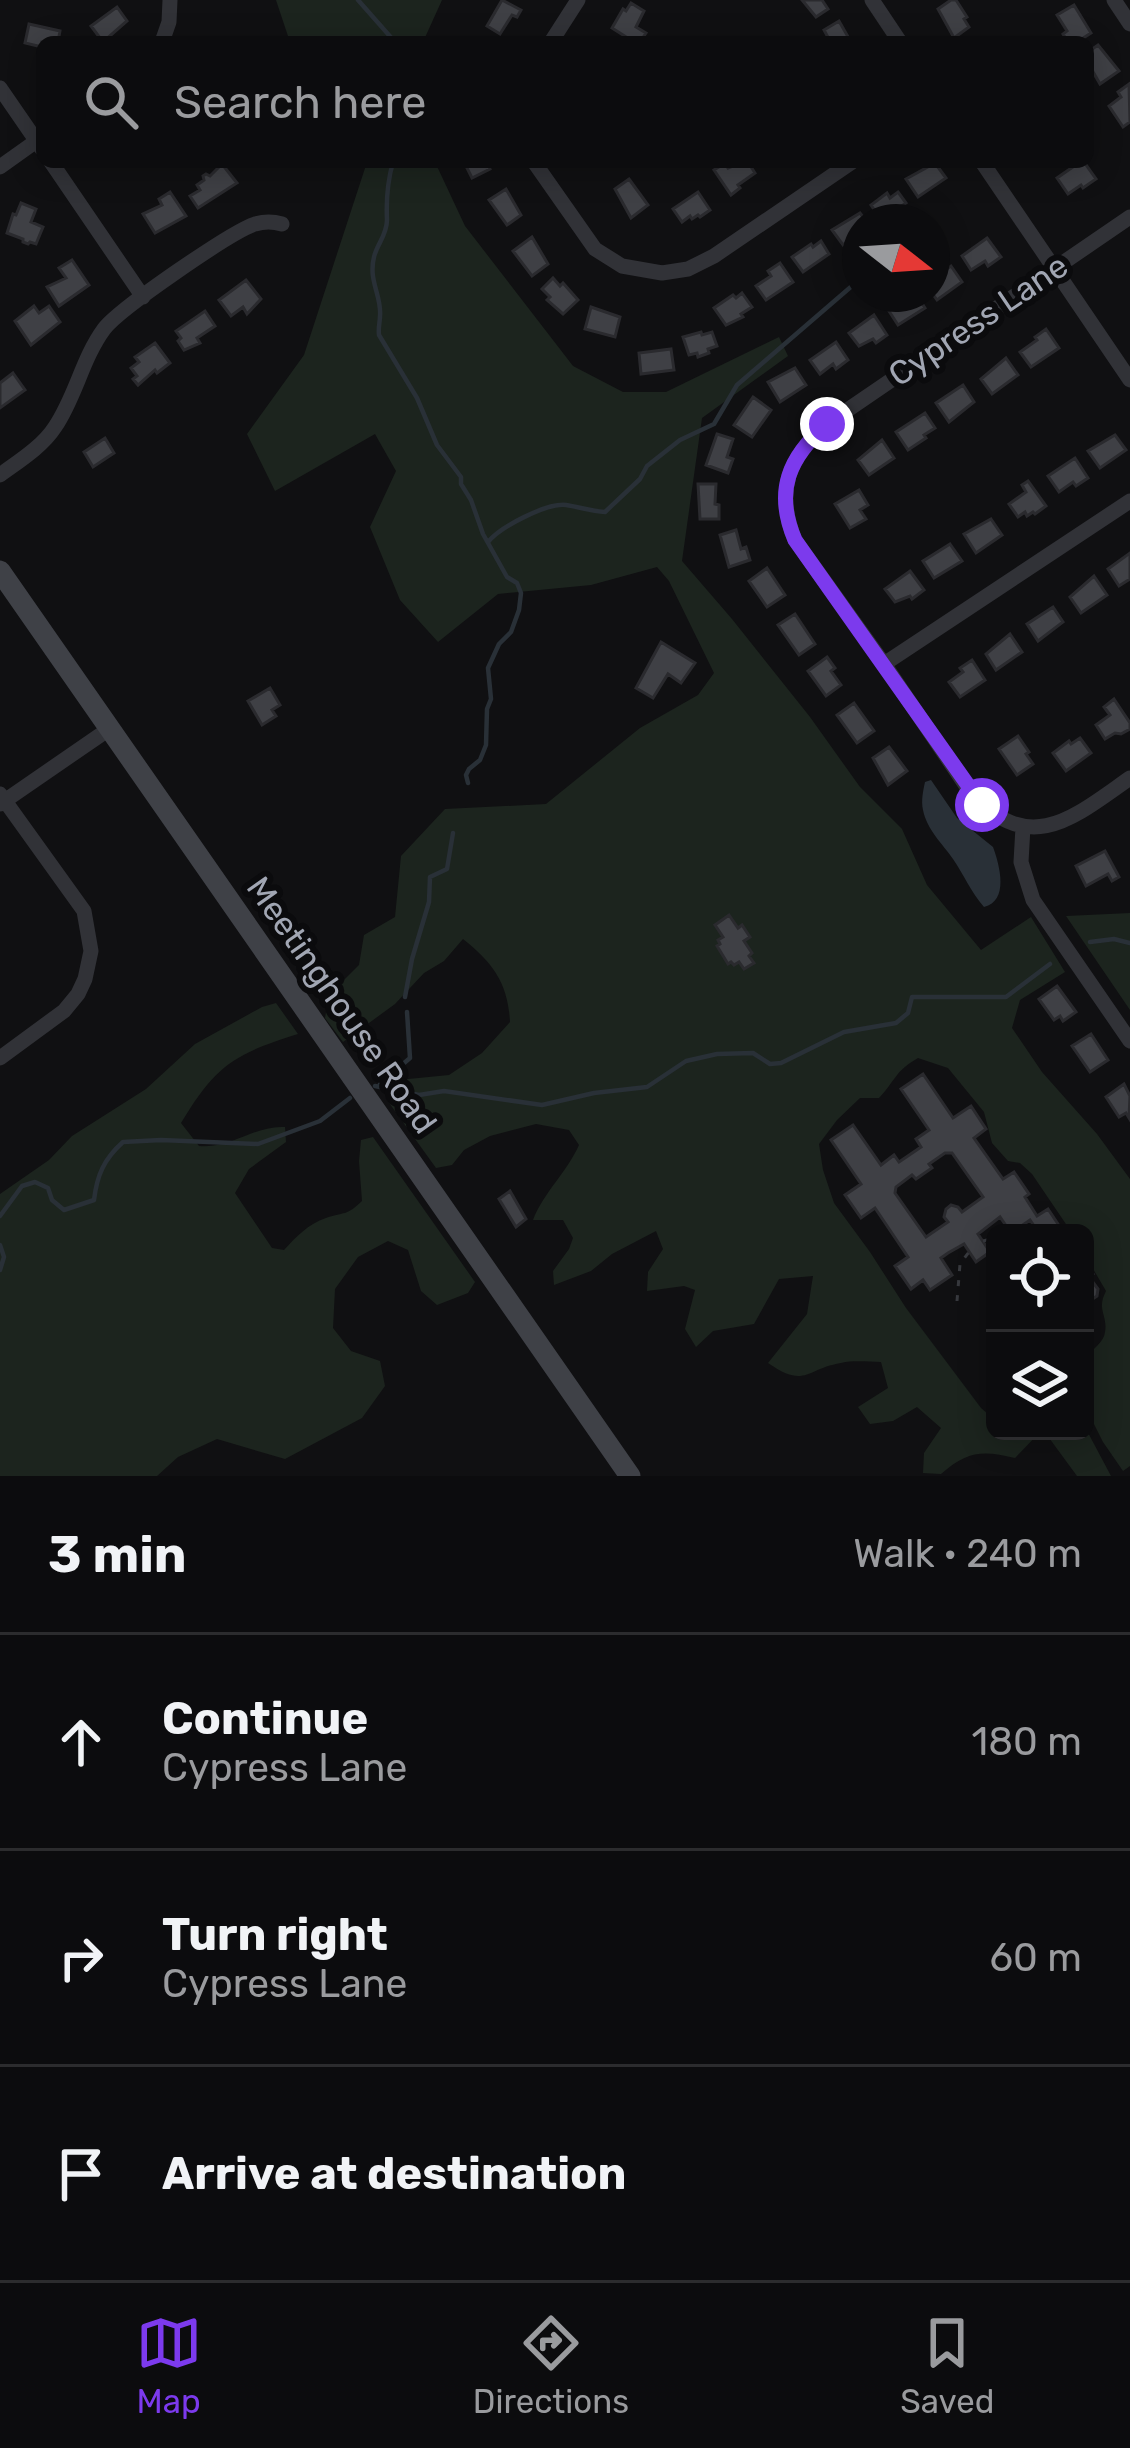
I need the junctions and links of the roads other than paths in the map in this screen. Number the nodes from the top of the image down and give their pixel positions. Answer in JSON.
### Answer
{"nodes":[{"id":1,"x":170,"y":0,"type":"edge"},
{"id":2,"x":578,"y":0,"type":"edge"},
{"id":3,"x":872,"y":0,"type":"edge"},
{"id":4,"x":1114,"y":0,"type":"edge"},
{"id":5,"x":1130,"y":24,"type":"edge"},
{"id":6,"x":164,"y":36,"type":"edge"},
{"id":7,"x":555,"y":36,"type":"edge"},
{"id":8,"x":896,"y":36,"type":"edge"},
{"id":9,"x":0,"y":88,"type":"edge"},
{"id":10,"x":36,"y":137,"type":"edge"},
{"id":11,"x":36,"y":144,"type":"edge"},
{"id":12,"x":0,"y":167,"type":"edge"},
{"id":13,"x":55,"y":168,"type":"edge"},
{"id":14,"x":538,"y":168,"type":"edge"},
{"id":15,"x":843,"y":168,"type":"edge"},
{"id":16,"x":986,"y":168,"type":"edge"},
{"id":17,"x":1130,"y":217,"type":"edge"},
{"id":18,"x":282,"y":224,"type":"dead end"},
{"id":19,"x":1056,"y":268,"type":"junction"},
{"id":20,"x":143,"y":297,"type":"junction"},
{"id":21,"x":1130,"y":380,"type":"edge"},
{"id":22,"x":0,"y":475,"type":"edge"},
{"id":23,"x":1130,"y":501,"type":"edge"},
{"id":24,"x":0,"y":571,"type":"edge"},
{"id":25,"x":884,"y":664,"type":"junction"},
{"id":26,"x":109,"y":729,"type":"junction"},
{"id":27,"x":1130,"y":778,"type":"edge"},
{"id":28,"x":1,"y":800,"type":"edge"},
{"id":29,"x":1023,"y":827,"type":"junction"},
{"id":30,"x":1130,"y":1041,"type":"edge"},
{"id":31,"x":0,"y":1058,"type":"edge"},
{"id":32,"x":630,"y":1476,"type":"edge"}],
"edges":[{"from":1,"to":6,"type":"street"},
{"from":2,"to":7,"type":"street"},
{"from":3,"to":8,"type":"street"},
{"from":4,"to":5,"type":"street"},
{"from":9,"to":10,"type":"street"},
{"from":11,"to":12,"type":"street"},
{"from":13,"to":20,"type":"street"},
{"from":14,"to":15,"type":"street"},
{"from":16,"to":19,"type":"street"},
{"from":17,"to":19,"type":"street","name":"Cypress Lane"},
{"from":18,"to":20,"type":"street"},
{"from":19,"to":21,"type":"street"},
{"from":19,"to":25,"type":"street","name":"Cypress Lane"},
{"from":20,"to":22,"type":"street"},
{"from":23,"to":25,"type":"street"},
{"from":24,"to":26,"type":"street","name":"Meetinghouse Road"},
{"from":25,"to":29,"type":"street","name":"Cypress Lane"},
{"from":26,"to":28,"type":"street"},
{"from":26,"to":32,"type":"street","name":"Meetinghouse Road"},
{"from":27,"to":29,"type":"street"},
{"from":28,"to":31,"type":"street"},
{"from":29,"to":30,"type":"street"}]}
